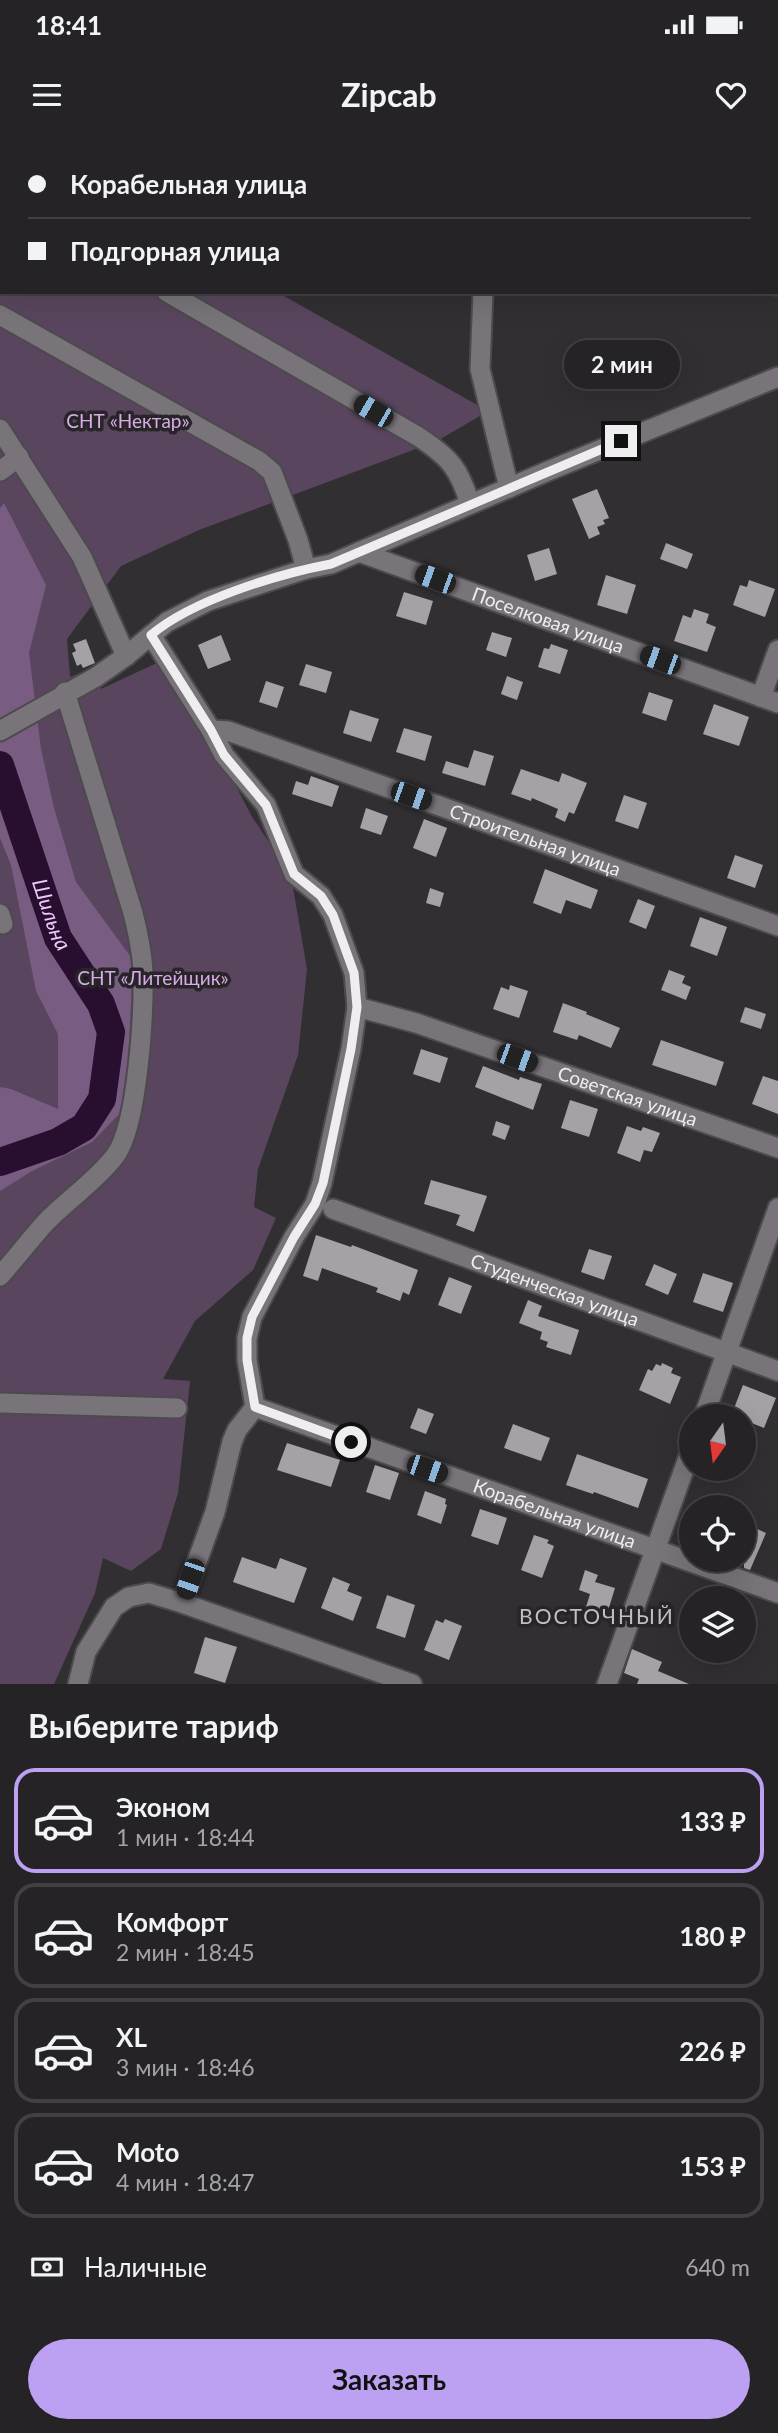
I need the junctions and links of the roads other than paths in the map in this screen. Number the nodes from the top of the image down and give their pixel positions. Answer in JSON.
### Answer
{"nodes":[{"id":1,"x":170,"y":294,"type":"edge"},
{"id":2,"x":483,"y":294,"type":"edge"},
{"id":3,"x":0,"y":315,"type":"edge"},
{"id":4,"x":778,"y":377,"type":"edge"},
{"id":5,"x":0,"y":429,"type":"edge"},
{"id":6,"x":19,"y":457,"type":"junction"},
{"id":7,"x":0,"y":471,"type":"edge"},
{"id":8,"x":509,"y":488,"type":"junction"},
{"id":9,"x":470,"y":504,"type":"junction"},
{"id":10,"x":359,"y":552,"type":"junction"},
{"id":11,"x":306,"y":569,"type":"junction"},
{"id":12,"x":151,"y":635,"type":"junction"},
{"id":13,"x":778,"y":650,"type":"edge"},
{"id":14,"x":126,"y":656,"type":"junction"},
{"id":15,"x":65,"y":692,"type":"junction"},
{"id":16,"x":769,"y":700,"type":"edge"},
{"id":17,"x":211,"y":730,"type":"junction"},
{"id":18,"x":0,"y":731,"type":"edge"},
{"id":19,"x":778,"y":926,"type":"edge"},
{"id":20,"x":357,"y":1007,"type":"junction"},
{"id":21,"x":778,"y":1148,"type":"edge"},
{"id":22,"x":778,"y":1208,"type":"edge"},
{"id":23,"x":333,"y":1209,"type":"dead end"},
{"id":24,"x":0,"y":1276,"type":"edge"},
{"id":25,"x":727,"y":1352,"type":"junction"},
{"id":26,"x":778,"y":1371,"type":"edge"},
{"id":27,"x":0,"y":1403,"type":"edge"},
{"id":28,"x":708,"y":1404,"type":"edge"},
{"id":29,"x":255,"y":1407,"type":"junction"},
{"id":30,"x":177,"y":1408,"type":"dead end"},
{"id":31,"x":680,"y":1481,"type":"edge"},
{"id":32,"x":655,"y":1549,"type":"junction"},
{"id":33,"x":778,"y":1593,"type":"edge"},
{"id":34,"x":182,"y":1603,"type":"junction"},
{"id":35,"x":78,"y":1684,"type":"edge"},
{"id":36,"x":412,"y":1684,"type":"edge"},
{"id":37,"x":607,"y":1684,"type":"edge"}],
"edges":[{"from":1,"to":9,"type":"street"},
{"from":2,"to":8,"type":"street"},
{"from":3,"to":11,"type":"street"},
{"from":4,"to":8,"type":"street"},
{"from":5,"to":6,"type":"street"},
{"from":6,"to":7,"type":"street"},
{"from":6,"to":14,"type":"street"},
{"from":8,"to":9,"type":"street"},
{"from":9,"to":10,"type":"street"},
{"from":10,"to":11,"type":"street"},
{"from":10,"to":16,"type":"street","name":"Поселковая улица"},
{"from":11,"to":12,"type":"street"},
{"from":12,"to":14,"type":"street"},
{"from":12,"to":17,"type":"street"},
{"from":13,"to":16,"type":"street"},
{"from":14,"to":15,"type":"street"},
{"from":15,"to":18,"type":"street"},
{"from":15,"to":24,"type":"street"},
{"from":17,"to":19,"type":"street","name":"Строительная улица"},
{"from":17,"to":20,"type":"street"},
{"from":20,"to":21,"type":"street","name":"Советская улица"},
{"from":20,"to":29,"type":"street"},
{"from":22,"to":25,"type":"street"},
{"from":23,"to":25,"type":"street","name":"Студенческая улица"},
{"from":25,"to":26,"type":"street","name":"Студенческая улица"},
{"from":25,"to":28,"type":"street"},
{"from":27,"to":30,"type":"street"},
{"from":29,"to":32,"type":"street","name":"Корабельная улица"},
{"from":29,"to":34,"type":"street"},
{"from":31,"to":32,"type":"street"},
{"from":32,"to":33,"type":"street","name":"Корабельная улица"},
{"from":32,"to":37,"type":"street"},
{"from":34,"to":35,"type":"street"},
{"from":34,"to":36,"type":"street"}]}
